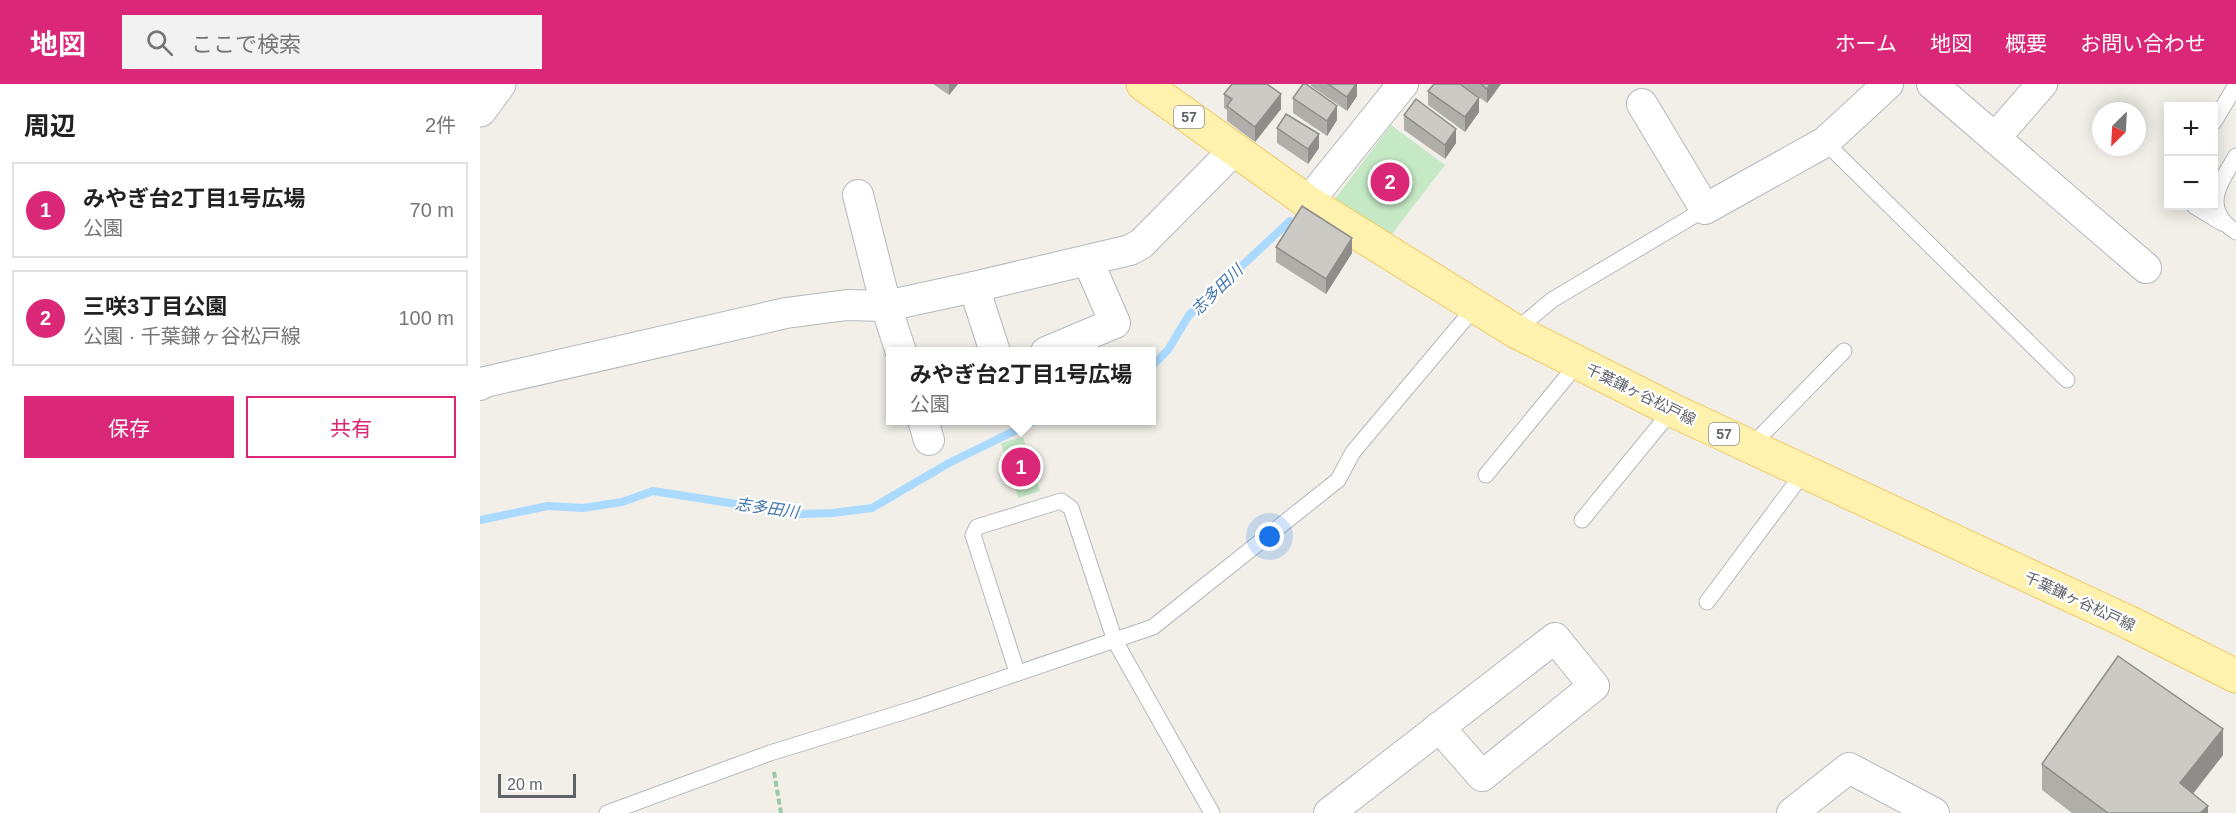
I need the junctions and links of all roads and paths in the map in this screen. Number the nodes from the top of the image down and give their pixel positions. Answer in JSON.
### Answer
{"nodes":[{"id":1,"x":499,"y":84,"type":"edge"},
{"id":2,"x":1143,"y":84,"type":"edge"},
{"id":3,"x":1403,"y":84,"type":"edge"},
{"id":4,"x":1888,"y":84,"type":"edge"},
{"id":5,"x":1932,"y":84,"type":"edge"},
{"id":6,"x":2042,"y":84,"type":"edge"},
{"id":7,"x":2236,"y":85,"type":"edge"},
{"id":8,"x":1642,"y":104,"type":"dead end"},
{"id":9,"x":480,"y":110,"type":"edge"},
{"id":10,"x":2218,"y":115,"type":"edge"},
{"id":11,"x":1995,"y":138,"type":"junction"},
{"id":12,"x":1825,"y":142,"type":"junction"},
{"id":13,"x":1234,"y":150,"type":"junction"},
{"id":14,"x":2236,"y":156,"type":"edge"},
{"id":15,"x":858,"y":195,"type":"dead end"},
{"id":16,"x":1308,"y":202,"type":"junction"},
{"id":17,"x":1705,"y":209,"type":"junction"},
{"id":18,"x":2201,"y":210,"type":"edge"},
{"id":19,"x":2232,"y":229,"type":"edge"},
{"id":20,"x":1088,"y":261,"type":"junction"},
{"id":21,"x":2146,"y":268,"type":"dead end"},
{"id":22,"x":974,"y":288,"type":"junction"},
{"id":23,"x":886,"y":306,"type":"junction"},
{"id":24,"x":1475,"y":307,"type":"junction"},
{"id":25,"x":1515,"y":331,"type":"junction"},
{"id":26,"x":900,"y":347,"type":"edge"},
{"id":27,"x":994,"y":347,"type":"edge"},
{"id":28,"x":1056,"y":347,"type":"edge"},
{"id":29,"x":1844,"y":351,"type":"dead end"},
{"id":30,"x":1578,"y":363,"type":"junction"},
{"id":31,"x":2067,"y":380,"type":"dead end"},
{"id":32,"x":480,"y":385,"type":"edge"},
{"id":33,"x":1672,"y":410,"type":"junction"},
{"id":34,"x":1751,"y":447,"type":"junction"},
{"id":35,"x":1804,"y":472,"type":"junction"},
{"id":36,"x":1486,"y":476,"type":"dead end"},
{"id":37,"x":1582,"y":520,"type":"dead end"},
{"id":38,"x":1707,"y":602,"type":"dead end"},
{"id":39,"x":1116,"y":641,"type":"junction"},
{"id":40,"x":1017,"y":672,"type":"junction"},
{"id":41,"x":2236,"y":676,"type":"edge"},
{"id":42,"x":1439,"y":727,"type":"junction"},
{"id":43,"x":770,"y":753,"type":"junction"},
{"id":44,"x":607,"y":813,"type":"edge"},
{"id":45,"x":782,"y":813,"type":"edge"},
{"id":46,"x":1212,"y":813,"type":"edge"},
{"id":47,"x":1329,"y":813,"type":"edge"},
{"id":48,"x":1792,"y":813,"type":"edge"},
{"id":49,"x":1934,"y":813,"type":"edge"}],
"edges":[{"from":1,"to":9,"type":"street"},
{"from":2,"to":13,"type":"main road","name":"千葉鎌ヶ谷松戸線","number":"57"},
{"from":3,"to":16,"type":"street"},
{"from":4,"to":12,"type":"street"},
{"from":5,"to":11,"type":"street"},
{"from":6,"to":11,"type":"street"},
{"from":7,"to":10,"type":"lane"},
{"from":8,"to":17,"type":"street"},
{"from":11,"to":21,"type":"street"},
{"from":12,"to":17,"type":"street"},
{"from":12,"to":31,"type":"lane"},
{"from":13,"to":16,"type":"main road","name":"千葉鎌ヶ谷松戸線","number":"57"},
{"from":13,"to":20,"type":"street"},
{"from":14,"to":19,"type":"lane"},
{"from":15,"to":23,"type":"street"},
{"from":16,"to":24,"type":"main road","name":"千葉鎌ヶ谷松戸線","number":"57"},
{"from":17,"to":25,"type":"lane"},
{"from":18,"to":19,"type":"lane"},
{"from":20,"to":22,"type":"street"},
{"from":20,"to":28,"type":"street"},
{"from":22,"to":23,"type":"street"},
{"from":22,"to":27,"type":"street"},
{"from":23,"to":26,"type":"street"},
{"from":23,"to":32,"type":"street"},
{"from":24,"to":25,"type":"main road","name":"千葉鎌ヶ谷松戸線","number":"57"},
{"from":24,"to":39,"type":"lane"},
{"from":25,"to":30,"type":"main road","name":"千葉鎌ヶ谷松戸線","number":"57"},
{"from":29,"to":34,"type":"lane"},
{"from":30,"to":33,"type":"main road","name":"千葉鎌ヶ谷松戸線","number":"57"},
{"from":30,"to":36,"type":"lane"},
{"from":33,"to":34,"type":"main road","name":"千葉鎌ヶ谷松戸線","number":"57"},
{"from":33,"to":37,"type":"lane"},
{"from":34,"to":35,"type":"main road","name":"千葉鎌ヶ谷松戸線","number":"57"},
{"from":35,"to":38,"type":"lane"},
{"from":35,"to":41,"type":"main road","name":"千葉鎌ヶ谷松戸線","number":"57"},
{"from":39,"to":40,"type":"lane"},
{"from":39,"to":40,"type":"lane"},
{"from":39,"to":46,"type":"lane"},
{"from":40,"to":43,"type":"lane"},
{"from":42,"to":42,"type":"street"},
{"from":42,"to":47,"type":"street"},
{"from":43,"to":44,"type":"lane"},
{"from":43,"to":45,"type":"path"},
{"from":48,"to":49,"type":"street"}]}
